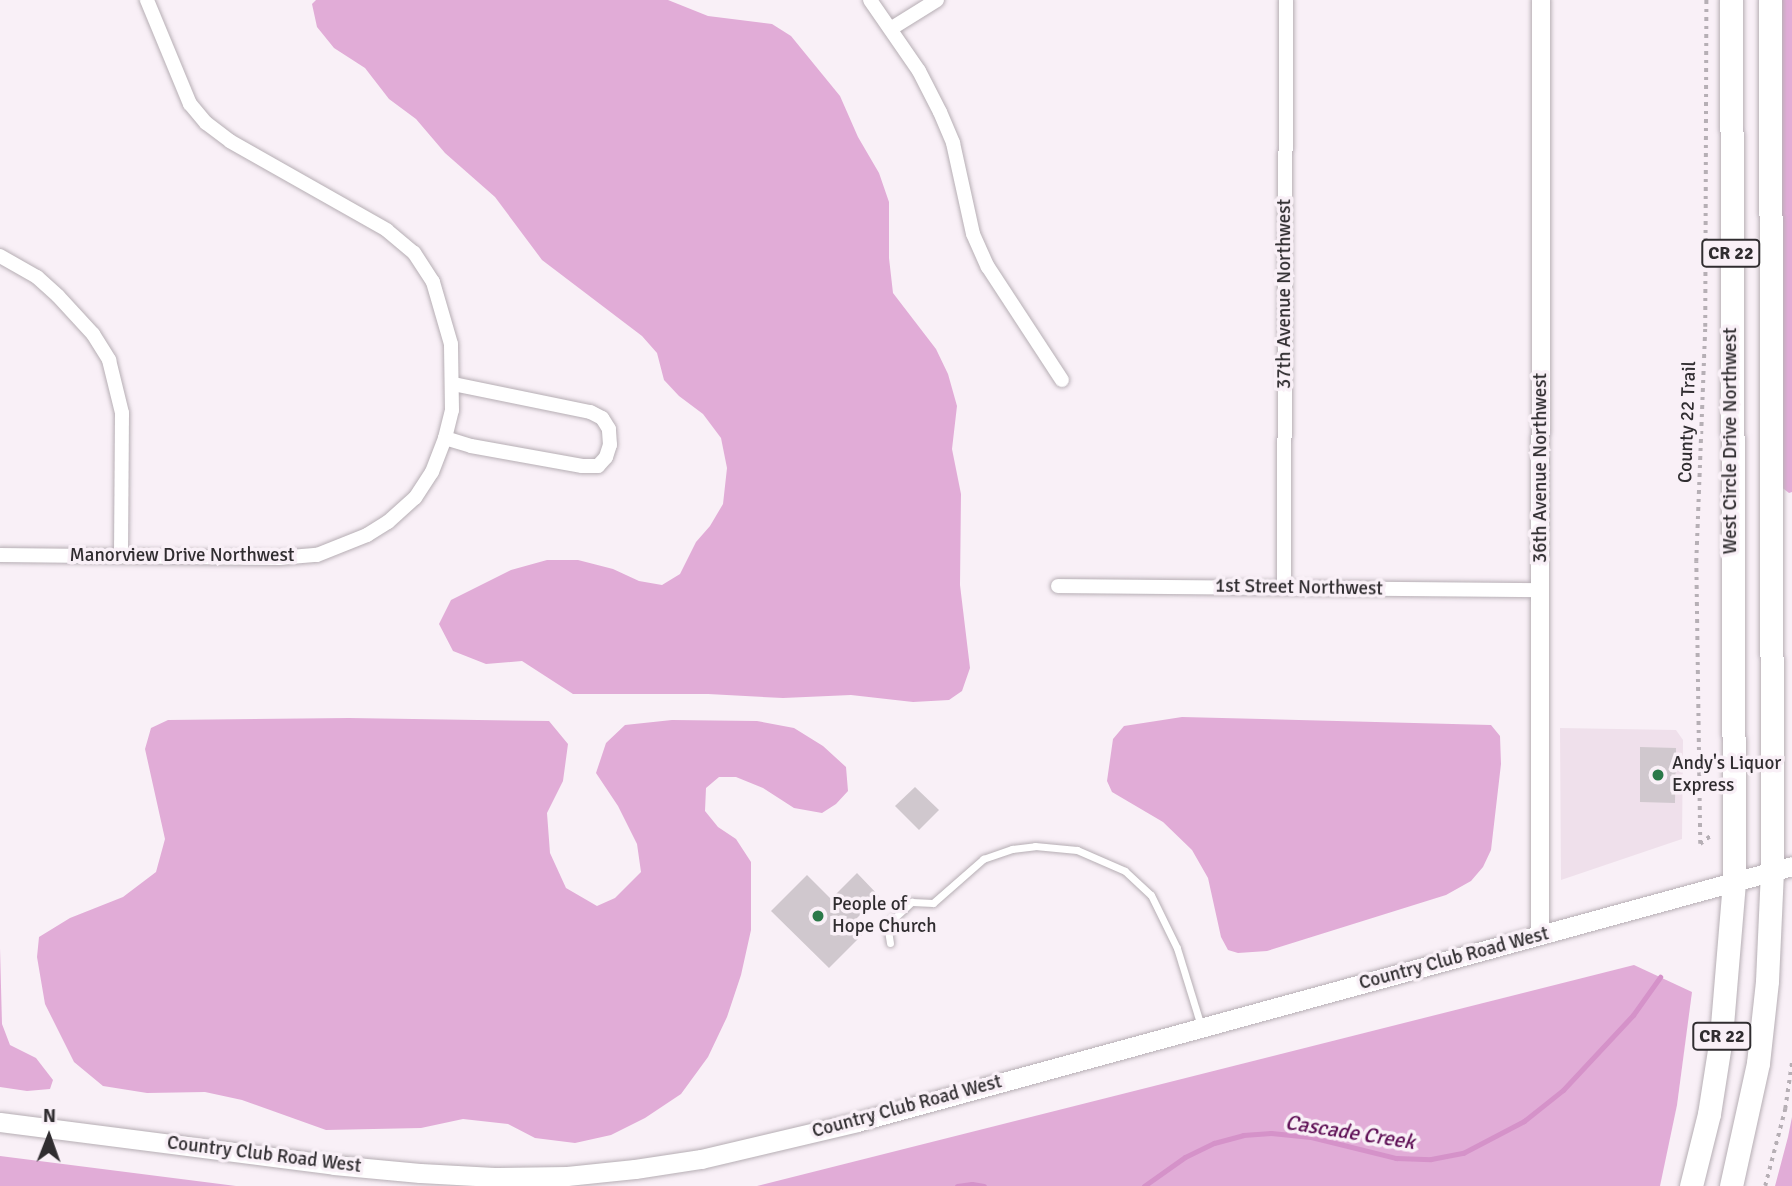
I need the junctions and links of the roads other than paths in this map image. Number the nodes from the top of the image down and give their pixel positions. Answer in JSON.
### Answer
{"nodes":[{"id":1,"x":147,"y":0,"type":"edge"},
{"id":2,"x":870,"y":0,"type":"edge"},
{"id":3,"x":937,"y":0,"type":"edge"},
{"id":4,"x":1286,"y":0,"type":"edge"},
{"id":5,"x":1541,"y":0,"type":"edge"},
{"id":6,"x":1731,"y":0,"type":"edge"},
{"id":7,"x":1770,"y":0,"type":"edge"},
{"id":8,"x":892,"y":28,"type":"junction"},
{"id":9,"x":0,"y":256,"type":"edge"},
{"id":10,"x":1062,"y":380,"type":"dead end"},
{"id":11,"x":454,"y":384,"type":"junction"},
{"id":12,"x":446,"y":438,"type":"junction"},
{"id":13,"x":0,"y":555,"type":"edge"},
{"id":14,"x":121,"y":556,"type":"junction"},
{"id":15,"x":1058,"y":586,"type":"dead end"},
{"id":16,"x":1284,"y":587,"type":"junction"},
{"id":17,"x":1541,"y":590,"type":"junction"},
{"id":18,"x":1782,"y":869,"type":"edge"},
{"id":19,"x":1734,"y":883,"type":"junction"},
{"id":20,"x":1540,"y":936,"type":"junction"},
{"id":21,"x":890,"y":943,"type":"dead end"},
{"id":22,"x":1201,"y":1027,"type":"junction"},
{"id":23,"x":0,"y":1122,"type":"edge"},
{"id":24,"x":1691,"y":1186,"type":"edge"},
{"id":25,"x":1731,"y":1186,"type":"edge"}],
"edges":[{"from":1,"to":11,"type":"street","name":"Manorview Drive Northwest"},
{"from":2,"to":8,"type":"street"},
{"from":3,"to":8,"type":"street"},
{"from":4,"to":16,"type":"street","name":"37th Avenue Northwest"},
{"from":5,"to":17,"type":"street","name":"36th Avenue Northwest"},
{"from":6,"to":19,"type":"main road","name":"West Circle Drive Northwest","number":"CR 22"},
{"from":7,"to":18,"type":"main road","name":"West Circle Drive Northwest","number":"CR 22"},
{"from":8,"to":10,"type":"street"},
{"from":9,"to":14,"type":"street"},
{"from":11,"to":12,"type":"street","name":"Manorview Drive Northwest"},
{"from":11,"to":12,"type":"street"},
{"from":12,"to":14,"type":"street","name":"Manorview Drive Northwest"},
{"from":13,"to":14,"type":"street","name":"Manorview Drive Northwest"},
{"from":15,"to":16,"type":"street","name":"1st Street Northwest"},
{"from":16,"to":17,"type":"street","name":"1st Street Northwest"},
{"from":17,"to":20,"type":"street","name":"36th Avenue Northwest"},
{"from":18,"to":19,"type":"main road","name":"Country Club Road West"},
{"from":18,"to":25,"type":"main road","number":"CR 22"},
{"from":19,"to":20,"type":"main road","name":"Country Club Road West"},
{"from":19,"to":24,"type":"main road","number":"CR 22"},
{"from":20,"to":22,"type":"main road","name":"Country Club Road West"},
{"from":21,"to":22,"type":"lane"},
{"from":22,"to":23,"type":"main road","name":"Country Club Road West"}]}
